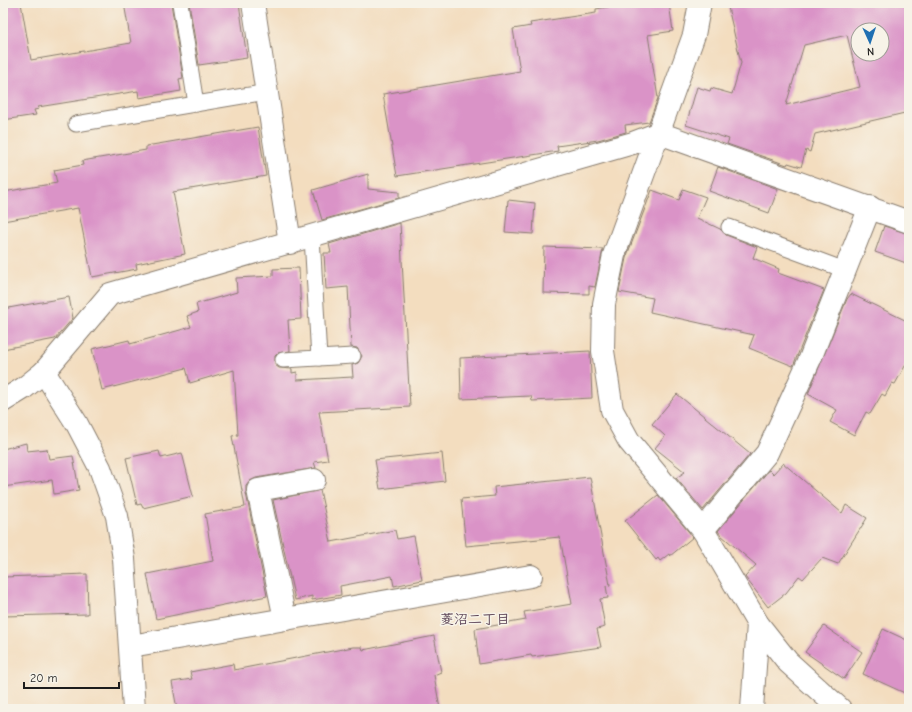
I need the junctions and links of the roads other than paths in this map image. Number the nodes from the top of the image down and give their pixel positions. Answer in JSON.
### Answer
{"nodes":[{"id":1,"x":180,"y":3,"type":"edge"},
{"id":2,"x":253,"y":3,"type":"edge"},
{"id":3,"x":700,"y":3,"type":"edge"},
{"id":4,"x":267,"y":92,"type":"junction"},
{"id":5,"x":196,"y":104,"type":"junction"},
{"id":6,"x":76,"y":124,"type":"dead end"},
{"id":7,"x":659,"y":133,"type":"junction"},
{"id":8,"x":870,"y":207,"type":"junction"},
{"id":9,"x":909,"y":222,"type":"edge"},
{"id":10,"x":728,"y":227,"type":"dead end"},
{"id":11,"x":312,"y":237,"type":"junction"},
{"id":12,"x":290,"y":243,"type":"junction"},
{"id":13,"x":845,"y":270,"type":"junction"},
{"id":14,"x":353,"y":356,"type":"dead end"},
{"id":15,"x":319,"y":358,"type":"junction"},
{"id":16,"x":283,"y":360,"type":"dead end"},
{"id":17,"x":44,"y":372,"type":"junction"},
{"id":18,"x":3,"y":400,"type":"edge"},
{"id":19,"x":314,"y":480,"type":"dead end"},
{"id":20,"x":703,"y":530,"type":"junction"},
{"id":21,"x":531,"y":576,"type":"dead end"},
{"id":22,"x":285,"y":619,"type":"junction"},
{"id":23,"x":758,"y":624,"type":"junction"},
{"id":24,"x":131,"y":646,"type":"junction"},
{"id":25,"x":134,"y":709,"type":"edge"},
{"id":26,"x":752,"y":709,"type":"edge"},
{"id":27,"x":840,"y":709,"type":"edge"}],
"edges":[{"from":1,"to":5,"type":"lane"},
{"from":2,"to":4,"type":"street"},
{"from":3,"to":7,"type":"street"},
{"from":4,"to":5,"type":"lane"},
{"from":4,"to":12,"type":"street"},
{"from":5,"to":6,"type":"lane"},
{"from":7,"to":8,"type":"street"},
{"from":7,"to":11,"type":"street"},
{"from":7,"to":20,"type":"street"},
{"from":8,"to":9,"type":"street"},
{"from":8,"to":13,"type":"street"},
{"from":10,"to":13,"type":"lane"},
{"from":11,"to":12,"type":"street"},
{"from":11,"to":15,"type":"lane"},
{"from":12,"to":17,"type":"street"},
{"from":13,"to":20,"type":"street"},
{"from":14,"to":15,"type":"lane"},
{"from":15,"to":16,"type":"lane"},
{"from":17,"to":18,"type":"street"},
{"from":17,"to":24,"type":"street"},
{"from":19,"to":22,"type":"street"},
{"from":20,"to":23,"type":"street"},
{"from":21,"to":22,"type":"street"},
{"from":22,"to":24,"type":"street"},
{"from":23,"to":26,"type":"street"},
{"from":23,"to":27,"type":"street"},
{"from":24,"to":25,"type":"street"}]}
